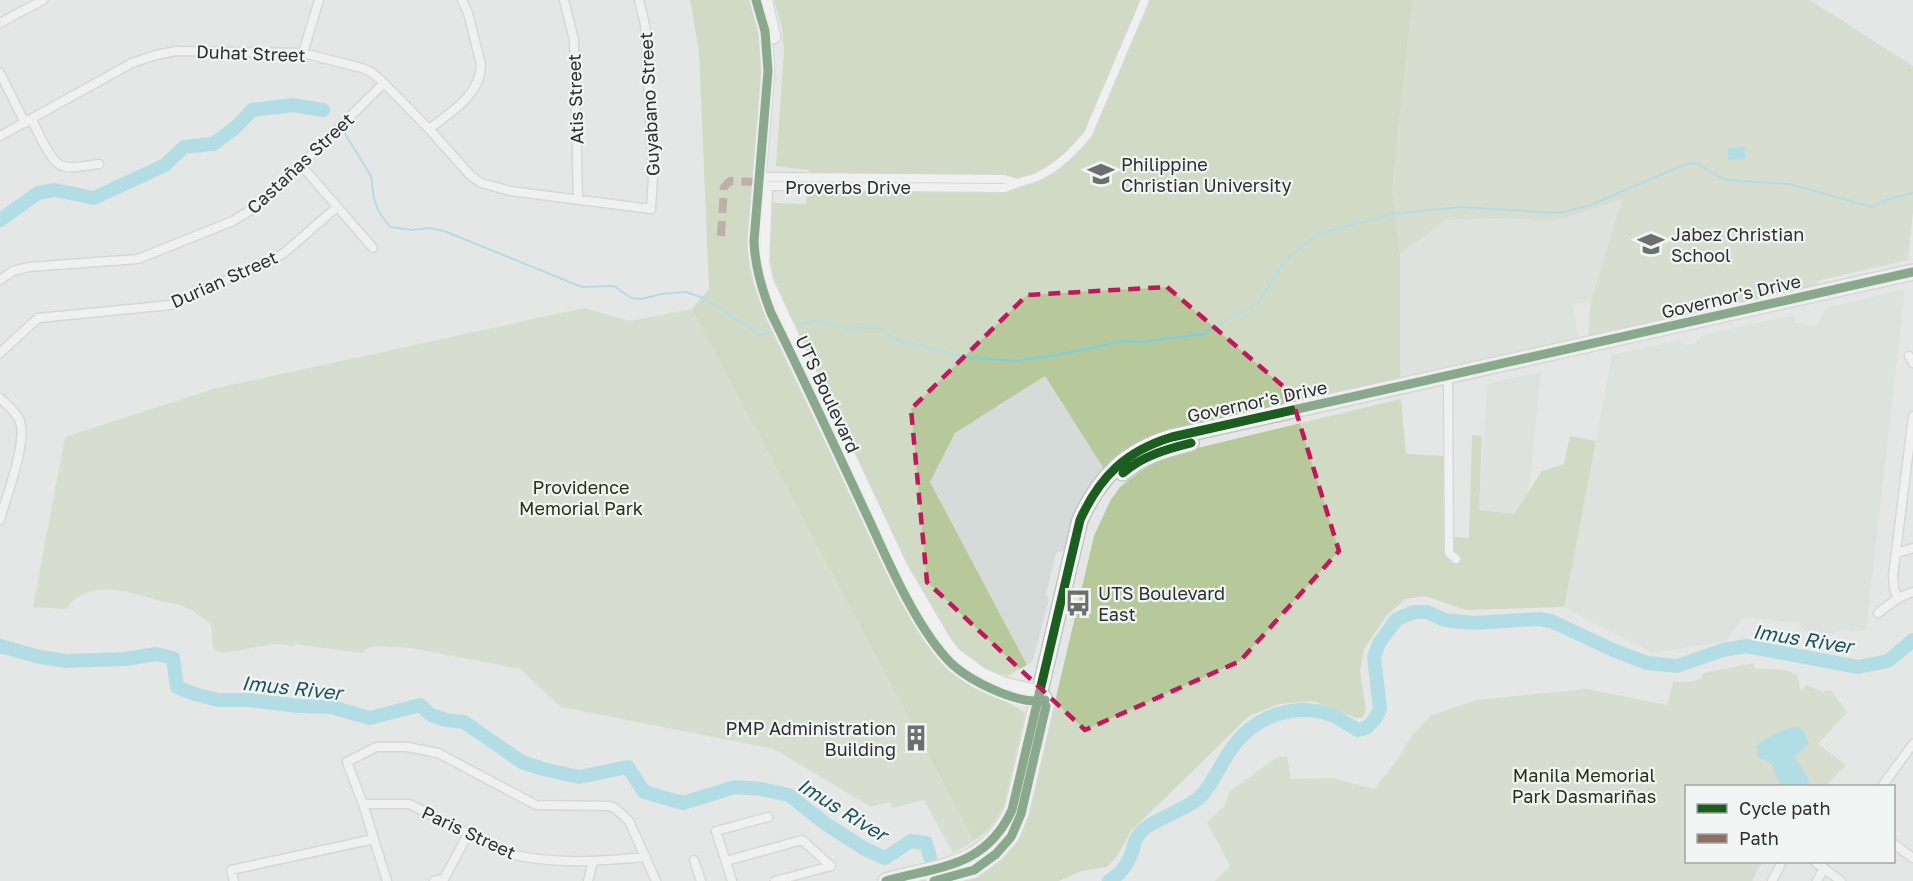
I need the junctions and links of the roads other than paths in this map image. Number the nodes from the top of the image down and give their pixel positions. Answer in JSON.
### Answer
{"nodes":[{"id":1,"x":43,"y":0,"type":"edge"},
{"id":2,"x":319,"y":0,"type":"edge"},
{"id":3,"x":462,"y":0,"type":"edge"},
{"id":4,"x":564,"y":0,"type":"edge"},
{"id":5,"x":639,"y":0,"type":"edge"},
{"id":6,"x":756,"y":0,"type":"edge"},
{"id":7,"x":765,"y":0,"type":"edge"},
{"id":8,"x":1145,"y":0,"type":"edge"},
{"id":9,"x":0,"y":23,"type":"edge"},
{"id":10,"x":303,"y":53,"type":"junction"},
{"id":11,"x":0,"y":73,"type":"edge"},
{"id":12,"x":384,"y":83,"type":"junction"},
{"id":13,"x":28,"y":121,"type":"junction"},
{"id":14,"x":429,"y":129,"type":"junction"},
{"id":15,"x":0,"y":136,"type":"edge"},
{"id":16,"x":99,"y":164,"type":"dead end"},
{"id":17,"x":301,"y":165,"type":"junction"},
{"id":18,"x":765,"y":182,"type":"junction"},
{"id":19,"x":578,"y":199,"type":"junction"},
{"id":20,"x":337,"y":207,"type":"junction"},
{"id":21,"x":651,"y":209,"type":"joint"},
{"id":22,"x":373,"y":249,"type":"dead end"},
{"id":23,"x":1913,"y":272,"type":"edge"},
{"id":24,"x":0,"y":280,"type":"edge"},
{"id":25,"x":1913,"y":281,"type":"edge"},
{"id":26,"x":0,"y":353,"type":"edge"},
{"id":27,"x":1448,"y":381,"type":"junction"},
{"id":28,"x":0,"y":398,"type":"edge"},
{"id":29,"x":1913,"y":416,"type":"edge"},
{"id":30,"x":1911,"y":452,"type":"edge"},
{"id":31,"x":0,"y":520,"type":"edge"},
{"id":32,"x":1913,"y":548,"type":"edge"},
{"id":33,"x":1897,"y":553,"type":"junction"},
{"id":34,"x":1456,"y":559,"type":"dead end"},
{"id":35,"x":1913,"y":592,"type":"edge"},
{"id":36,"x":1898,"y":598,"type":"junction"},
{"id":37,"x":1878,"y":613,"type":"dead end"},
{"id":38,"x":1041,"y":698,"type":"junction"},
{"id":39,"x":1913,"y":744,"type":"edge"},
{"id":40,"x":1883,"y":785,"type":"edge"},
{"id":41,"x":363,"y":804,"type":"junction"},
{"id":42,"x":768,"y":817,"type":"dead end"},
{"id":43,"x":468,"y":834,"type":"junction"},
{"id":44,"x":374,"y":839,"type":"junction"},
{"id":45,"x":1895,"y":845,"type":"edge"},
{"id":46,"x":646,"y":856,"type":"junction"},
{"id":47,"x":1913,"y":858,"type":"edge"},
{"id":48,"x":694,"y":860,"type":"dead end"},
{"id":49,"x":726,"y":861,"type":"junction"},
{"id":50,"x":593,"y":862,"type":"junction"},
{"id":51,"x":1781,"y":863,"type":"edge"},
{"id":52,"x":1818,"y":863,"type":"edge"},
{"id":53,"x":1824,"y":868,"type":"junction"},
{"id":54,"x":928,"y":877,"type":"edge"},
{"id":55,"x":234,"y":881,"type":"edge"},
{"id":56,"x":387,"y":881,"type":"edge"},
{"id":57,"x":434,"y":881,"type":"edge"},
{"id":58,"x":588,"y":881,"type":"edge"},
{"id":59,"x":656,"y":881,"type":"edge"},
{"id":60,"x":701,"y":881,"type":"edge"},
{"id":61,"x":732,"y":881,"type":"edge"},
{"id":62,"x":776,"y":881,"type":"edge"},
{"id":63,"x":886,"y":881,"type":"edge"},
{"id":64,"x":1772,"y":881,"type":"edge"},
{"id":65,"x":1816,"y":881,"type":"edge"},
{"id":66,"x":1841,"y":881,"type":"edge"}],
"edges":[{"from":1,"to":9,"type":"street"},
{"from":2,"to":10,"type":"street"},
{"from":3,"to":14,"type":"street"},
{"from":4,"to":19,"type":"street","name":"Atis Street"},
{"from":5,"to":21,"type":"street","name":"Guyabano Street"},
{"from":6,"to":18,"type":"main road","name":"UTS Boulevard"},
{"from":7,"to":18,"type":"main road","name":"UTS Boulevard"},
{"from":8,"to":18,"type":"street","name":"Proverbs Drive"},
{"from":10,"to":12,"type":"street","name":"Duhat Street"},
{"from":10,"to":13,"type":"street","name":"Duhat Street"},
{"from":11,"to":13,"type":"street"},
{"from":12,"to":14,"type":"street","name":"Duhat Street"},
{"from":12,"to":17,"type":"street","name":"Castañas Street"},
{"from":13,"to":15,"type":"street","name":"Duhat Street"},
{"from":13,"to":16,"type":"street"},
{"from":14,"to":19,"type":"street","name":"Duhat Street"},
{"from":17,"to":20,"type":"street"},
{"from":17,"to":24,"type":"street","name":"Castañas Street"},
{"from":18,"to":38,"type":"main road","name":"UTS Boulevard"},
{"from":19,"to":21,"type":"street","name":"Duhat Street"},
{"from":20,"to":22,"type":"street"},
{"from":20,"to":26,"type":"street","name":"Durian Street"},
{"from":23,"to":27,"type":"highway","name":"Governor's Drive"},
{"from":25,"to":27,"type":"highway","name":"Governor's Drive"},
{"from":27,"to":34,"type":"street"},
{"from":27,"to":38,"type":"highway","name":"Governor's Drive"},
{"from":28,"to":31,"type":"street"},
{"from":29,"to":30,"type":"street"},
{"from":30,"to":33,"type":"street"},
{"from":32,"to":33,"type":"street"},
{"from":33,"to":36,"type":"street"},
{"from":35,"to":36,"type":"street"},
{"from":36,"to":37,"type":"street"},
{"from":38,"to":54,"type":"highway","name":"Governor's Drive"},
{"from":39,"to":40,"type":"street"},
{"from":41,"to":43,"type":"street","name":"Paris Street"},
{"from":41,"to":44,"type":"street"},
{"from":41,"to":46,"type":"street"},
{"from":42,"to":49,"type":"street"},
{"from":43,"to":50,"type":"street","name":"Paris Street"},
{"from":43,"to":57,"type":"street"},
{"from":44,"to":55,"type":"street"},
{"from":44,"to":56,"type":"street"},
{"from":45,"to":47,"type":"street"},
{"from":46,"to":50,"type":"street","name":"Paris Street"},
{"from":46,"to":59,"type":"street"},
{"from":48,"to":60,"type":"street"},
{"from":49,"to":61,"type":"street"},
{"from":49,"to":62,"type":"street"},
{"from":50,"to":58,"type":"street"},
{"from":51,"to":64,"type":"street"},
{"from":52,"to":53,"type":"street"},
{"from":53,"to":65,"type":"street"},
{"from":53,"to":66,"type":"street"},
{"from":54,"to":63,"type":"highway","name":"Governor's Drive"}]}
